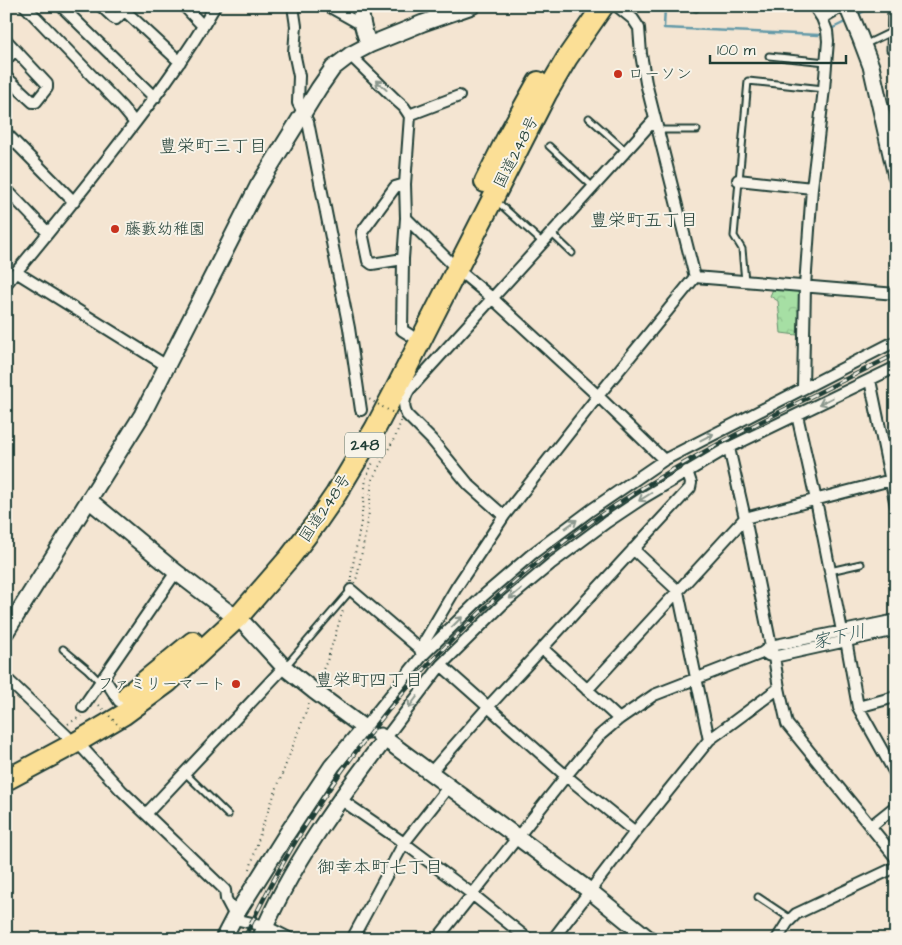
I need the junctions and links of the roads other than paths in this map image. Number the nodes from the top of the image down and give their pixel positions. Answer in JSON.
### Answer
{"nodes":[{"id":1,"x":25,"y":6,"type":"edge"},
{"id":2,"x":61,"y":6,"type":"edge"},
{"id":3,"x":101,"y":6,"type":"edge"},
{"id":4,"x":184,"y":6,"type":"edge"},
{"id":5,"x":215,"y":6,"type":"edge"},
{"id":6,"x":293,"y":6,"type":"edge"},
{"id":7,"x":328,"y":6,"type":"edge"},
{"id":8,"x":362,"y":6,"type":"edge"},
{"id":9,"x":472,"y":6,"type":"edge"},
{"id":10,"x":588,"y":6,"type":"edge"},
{"id":11,"x":602,"y":6,"type":"edge"},
{"id":12,"x":617,"y":6,"type":"edge"},
{"id":13,"x":814,"y":6,"type":"edge"},
{"id":14,"x":843,"y":6,"type":"edge"},
{"id":15,"x":847,"y":6,"type":"edge"},
{"id":16,"x":896,"y":7,"type":"edge"},
{"id":17,"x":127,"y":8,"type":"edge"},
{"id":18,"x":434,"y":12,"type":"edge"},
{"id":19,"x":822,"y":18,"type":"junction"},
{"id":20,"x":362,"y":25,"type":"junction"},
{"id":21,"x":204,"y":26,"type":"junction"},
{"id":22,"x":891,"y":32,"type":"junction"},
{"id":23,"x":6,"y":40,"type":"edge"},
{"id":24,"x":369,"y":45,"type":"junction"},
{"id":25,"x":863,"y":45,"type":"junction"},
{"id":26,"x":16,"y":50,"type":"junction"},
{"id":27,"x":890,"y":50,"type":"dead end"},
{"id":28,"x":350,"y":55,"type":"junction"},
{"id":29,"x":769,"y":56,"type":"dead end"},
{"id":30,"x":6,"y":60,"type":"edge"},
{"id":31,"x":180,"y":62,"type":"junction"},
{"id":32,"x":827,"y":62,"type":"junction"},
{"id":33,"x":6,"y":77,"type":"edge"},
{"id":34,"x":824,"y":89,"type":"junction"},
{"id":35,"x":459,"y":96,"type":"dead end"},
{"id":36,"x":155,"y":98,"type":"junction"},
{"id":37,"x":303,"y":113,"type":"junction"},
{"id":38,"x":409,"y":116,"type":"junction"},
{"id":39,"x":589,"y":118,"type":"dead end"},
{"id":40,"x":655,"y":119,"type":"junction"},
{"id":41,"x":135,"y":123,"type":"junction"},
{"id":42,"x":658,"y":130,"type":"junction"},
{"id":43,"x":696,"y":130,"type":"dead end"},
{"id":44,"x":6,"y":133,"type":"edge"},
{"id":45,"x":549,"y":146,"type":"dead end"},
{"id":46,"x":626,"y":151,"type":"junction"},
{"id":47,"x":896,"y":176,"type":"edge"},
{"id":48,"x":738,"y":180,"type":"junction"},
{"id":49,"x":405,"y":184,"type":"junction"},
{"id":50,"x":593,"y":187,"type":"junction"},
{"id":51,"x":812,"y":188,"type":"junction"},
{"id":52,"x":6,"y":189,"type":"edge"},
{"id":53,"x":74,"y":202,"type":"junction"},
{"id":54,"x":501,"y":205,"type":"dead end"},
{"id":55,"x":406,"y":218,"type":"junction"},
{"id":56,"x":48,"y":233,"type":"junction"},
{"id":57,"x":551,"y":234,"type":"junction"},
{"id":58,"x":542,"y":243,"type":"junction"},
{"id":59,"x":572,"y":253,"type":"dead end"},
{"id":60,"x":403,"y":259,"type":"junction"},
{"id":61,"x":453,"y":264,"type":"junction"},
{"id":62,"x":12,"y":272,"type":"edge"},
{"id":63,"x":695,"y":277,"type":"junction"},
{"id":64,"x":745,"y":282,"type":"junction"},
{"id":65,"x":6,"y":284,"type":"edge"},
{"id":66,"x":806,"y":286,"type":"junction"},
{"id":67,"x":896,"y":294,"type":"edge"},
{"id":68,"x":492,"y":298,"type":"junction"},
{"id":69,"x":410,"y":335,"type":"junction"},
{"id":70,"x":896,"y":341,"type":"edge"},
{"id":71,"x":167,"y":366,"type":"junction"},
{"id":72,"x":896,"y":367,"type":"edge"},
{"id":73,"x":870,"y":380,"type":"junction"},
{"id":74,"x":404,"y":388,"type":"junction"},
{"id":75,"x":802,"y":388,"type":"junction"},
{"id":76,"x":598,"y":396,"type":"junction"},
{"id":77,"x":362,"y":410,"type":"dead end"},
{"id":78,"x":797,"y":415,"type":"junction"},
{"id":79,"x":729,"y":448,"type":"junction"},
{"id":80,"x":664,"y":460,"type":"junction"},
{"id":81,"x":687,"y":471,"type":"junction"},
{"id":82,"x":890,"y":480,"type":"junction"},
{"id":83,"x":89,"y":500,"type":"junction"},
{"id":84,"x":816,"y":500,"type":"junction"},
{"id":85,"x":896,"y":506,"type":"edge"},
{"id":86,"x":504,"y":516,"type":"junction"},
{"id":87,"x":745,"y":518,"type":"junction"},
{"id":88,"x":633,"y":549,"type":"junction"},
{"id":89,"x":861,"y":564,"type":"dead end"},
{"id":90,"x":830,"y":571,"type":"junction"},
{"id":91,"x":176,"y":572,"type":"junction"},
{"id":92,"x":351,"y":590,"type":"joint"},
{"id":93,"x":678,"y":591,"type":"junction"},
{"id":94,"x":233,"y":614,"type":"junction"},
{"id":95,"x":896,"y":620,"type":"edge"},
{"id":96,"x":896,"y":630,"type":"edge"},
{"id":97,"x":6,"y":632,"type":"edge"},
{"id":98,"x":844,"y":635,"type":"junction"},
{"id":99,"x":771,"y":646,"type":"junction"},
{"id":100,"x":63,"y":648,"type":"dead end"},
{"id":101,"x":542,"y":648,"type":"junction"},
{"id":102,"x":421,"y":652,"type":"junction"},
{"id":103,"x":762,"y":653,"type":"junction"},
{"id":104,"x":774,"y":657,"type":"junction"},
{"id":105,"x":441,"y":665,"type":"junction"},
{"id":106,"x":284,"y":667,"type":"junction"},
{"id":107,"x":696,"y":678,"type":"junction"},
{"id":108,"x":102,"y":680,"type":"junction"},
{"id":109,"x":6,"y":681,"type":"edge"},
{"id":110,"x":779,"y":688,"type":"junction"},
{"id":111,"x":587,"y":690,"type":"junction"},
{"id":112,"x":896,"y":698,"type":"edge"},
{"id":113,"x":119,"y":701,"type":"junction"},
{"id":114,"x":84,"y":707,"type":"dead end"},
{"id":115,"x":488,"y":707,"type":"junction"},
{"id":116,"x":858,"y":707,"type":"junction"},
{"id":117,"x":618,"y":719,"type":"junction"},
{"id":118,"x":375,"y":733,"type":"junction"},
{"id":119,"x":72,"y":739,"type":"junction"},
{"id":120,"x":708,"y":740,"type":"junction"},
{"id":121,"x":8,"y":771,"type":"edge"},
{"id":122,"x":431,"y":772,"type":"junction"},
{"id":123,"x":185,"y":773,"type":"junction"},
{"id":124,"x":896,"y":775,"type":"edge"},
{"id":125,"x":566,"y":776,"type":"junction"},
{"id":126,"x":449,"y":786,"type":"junction"},
{"id":127,"x":340,"y":799,"type":"junction"},
{"id":128,"x":896,"y":806,"type":"edge"},
{"id":129,"x":146,"y":814,"type":"junction"},
{"id":130,"x":228,"y":815,"type":"dead end"},
{"id":131,"x":871,"y":826,"type":"junction"},
{"id":132,"x":635,"y":832,"type":"junction"},
{"id":133,"x":517,"y":838,"type":"junction"},
{"id":134,"x":404,"y":843,"type":"junction"},
{"id":135,"x":896,"y":858,"type":"edge"},
{"id":136,"x":896,"y":867,"type":"edge"},
{"id":137,"x":590,"y":891,"type":"junction"},
{"id":138,"x":472,"y":894,"type":"junction"},
{"id":139,"x":758,"y":897,"type":"dead end"},
{"id":140,"x":234,"y":916,"type":"junction"},
{"id":141,"x":791,"y":919,"type":"junction"},
{"id":142,"x":262,"y":932,"type":"edge"},
{"id":143,"x":223,"y":939,"type":"edge"},
{"id":144,"x":291,"y":939,"type":"edge"},
{"id":145,"x":352,"y":939,"type":"edge"},
{"id":146,"x":437,"y":939,"type":"edge"},
{"id":147,"x":528,"y":939,"type":"edge"},
{"id":148,"x":553,"y":939,"type":"edge"},
{"id":149,"x":650,"y":939,"type":"edge"},
{"id":150,"x":777,"y":939,"type":"edge"}],
"edges":[{"from":1,"to":41,"type":"street"},
{"from":2,"to":36,"type":"street"},
{"from":3,"to":17,"type":"street"},
{"from":4,"to":21,"type":"street"},
{"from":5,"to":21,"type":"street"},
{"from":6,"to":37,"type":"street"},
{"from":7,"to":20,"type":"street"},
{"from":8,"to":20,"type":"street"},
{"from":9,"to":18,"type":"street"},
{"from":10,"to":61,"type":"highway","name":"国道248号","number":"248"},
{"from":11,"to":61,"type":"highway","name":"国道248号","number":"248"},
{"from":12,"to":40,"type":"street"},
{"from":13,"to":19,"type":"street"},
{"from":14,"to":19,"type":"street"},
{"from":15,"to":25,"type":"street"},
{"from":16,"to":22,"type":"lane"},
{"from":17,"to":31,"type":"street"},
{"from":18,"to":24,"type":"street"},
{"from":19,"to":32,"type":"street"},
{"from":20,"to":24,"type":"street"},
{"from":21,"to":31,"type":"street"},
{"from":22,"to":25,"type":"lane"},
{"from":22,"to":27,"type":"lane"},
{"from":23,"to":26,"type":"street"},
{"from":24,"to":28,"type":"street"},
{"from":25,"to":47,"type":"street"},
{"from":26,"to":30,"type":"street"},
{"from":26,"to":33,"type":"street"},
{"from":28,"to":37,"type":"street"},
{"from":38,"to":28,"type":"street","one_way":true},
{"from":29,"to":32,"type":"lane"},
{"from":31,"to":36,"type":"street"},
{"from":32,"to":34,"type":"street"},
{"from":34,"to":48,"type":"lane"},
{"from":34,"to":51,"type":"street"},
{"from":35,"to":38,"type":"street"},
{"from":36,"to":41,"type":"street"},
{"from":37,"to":71,"type":"street"},
{"from":37,"to":77,"type":"street"},
{"from":38,"to":49,"type":"street"},
{"from":39,"to":46,"type":"lane"},
{"from":40,"to":42,"type":"street"},
{"from":40,"to":46,"type":"street"},
{"from":41,"to":53,"type":"street"},
{"from":42,"to":43,"type":"lane"},
{"from":42,"to":63,"type":"street"},
{"from":44,"to":53,"type":"street"},
{"from":45,"to":50,"type":"lane"},
{"from":46,"to":50,"type":"street"},
{"from":48,"to":51,"type":"street"},
{"from":48,"to":64,"type":"lane"},
{"from":49,"to":55,"type":"street"},
{"from":49,"to":60,"type":"street"},
{"from":50,"to":57,"type":"street"},
{"from":51,"to":66,"type":"street"},
{"from":52,"to":56,"type":"street"},
{"from":53,"to":56,"type":"street"},
{"from":54,"to":58,"type":"lane"},
{"from":55,"to":60,"type":"street"},
{"from":55,"to":61,"type":"street"},
{"from":56,"to":62,"type":"street"},
{"from":57,"to":58,"type":"street"},
{"from":57,"to":59,"type":"lane"},
{"from":58,"to":68,"type":"street"},
{"from":60,"to":69,"type":"street"},
{"from":61,"to":68,"type":"street"},
{"from":61,"to":69,"type":"highway","name":"国道248号","number":"248"},
{"from":61,"to":74,"type":"highway","name":"国道248号","number":"248"},
{"from":62,"to":65,"type":"street"},
{"from":62,"to":71,"type":"street"},
{"from":63,"to":64,"type":"street"},
{"from":63,"to":76,"type":"street"},
{"from":64,"to":66,"type":"street"},
{"from":66,"to":67,"type":"street"},
{"from":66,"to":75,"type":"street"},
{"from":68,"to":74,"type":"street"},
{"from":68,"to":76,"type":"street"},
{"from":69,"to":94,"type":"highway","name":"国道248号","number":"248"},
{"from":70,"to":75,"type":"street"},
{"from":71,"to":83,"type":"street"},
{"from":72,"to":73,"type":"street"},
{"from":73,"to":78,"type":"street","one_way":true},
{"from":73,"to":82,"type":"street"},
{"from":74,"to":86,"type":"street"},
{"from":74,"to":94,"type":"highway","name":"国道248号","number":"248"},
{"from":80,"to":75,"type":"street","one_way":true},
{"from":76,"to":80,"type":"street"},
{"from":76,"to":86,"type":"street"},
{"from":78,"to":79,"type":"street"},
{"from":78,"to":84,"type":"street"},
{"from":79,"to":81,"type":"street"},
{"from":79,"to":87,"type":"street"},
{"from":102,"to":80,"type":"street","one_way":true},
{"from":81,"to":88,"type":"street"},
{"from":81,"to":105,"type":"street","one_way":true},
{"from":82,"to":84,"type":"street"},
{"from":82,"to":85,"type":"street"},
{"from":83,"to":91,"type":"street"},
{"from":83,"to":97,"type":"street"},
{"from":84,"to":87,"type":"street"},
{"from":84,"to":90,"type":"street"},
{"from":86,"to":102,"type":"street"},
{"from":87,"to":93,"type":"street"},
{"from":87,"to":99,"type":"street"},
{"from":88,"to":93,"type":"street"},
{"from":88,"to":101,"type":"street"},
{"from":89,"to":90,"type":"lane"},
{"from":90,"to":98,"type":"street"},
{"from":91,"to":94,"type":"street"},
{"from":91,"to":108,"type":"street"},
{"from":92,"to":102,"type":"street"},
{"from":92,"to":106,"type":"lane"},
{"from":93,"to":107,"type":"street"},
{"from":93,"to":111,"type":"street"},
{"from":94,"to":106,"type":"street"},
{"from":94,"to":113,"type":"highway","name":"国道248号","number":"248"},
{"from":94,"to":119,"type":"highway","name":"国道248号","number":"248"},
{"from":95,"to":98,"type":"street"},
{"from":96,"to":98,"type":"street"},
{"from":98,"to":99,"type":"street"},
{"from":98,"to":104,"type":"street"},
{"from":98,"to":116,"type":"street"},
{"from":99,"to":103,"type":"street"},
{"from":99,"to":104,"type":"street"},
{"from":100,"to":108,"type":"lane"},
{"from":101,"to":111,"type":"street"},
{"from":101,"to":115,"type":"street"},
{"from":102,"to":118,"type":"street"},
{"from":103,"to":104,"type":"street"},
{"from":103,"to":107,"type":"street"},
{"from":104,"to":110,"type":"street"},
{"from":105,"to":115,"type":"street"},
{"from":105,"to":118,"type":"street","one_way":true},
{"from":106,"to":118,"type":"street"},
{"from":106,"to":123,"type":"street"},
{"from":107,"to":117,"type":"street"},
{"from":107,"to":120,"type":"street"},
{"from":108,"to":113,"type":"street"},
{"from":108,"to":114,"type":"street"},
{"from":109,"to":119,"type":"street"},
{"from":110,"to":120,"type":"street"},
{"from":110,"to":131,"type":"street"},
{"from":111,"to":117,"type":"street"},
{"from":112,"to":116,"type":"street"},
{"from":113,"to":119,"type":"highway","name":"国道248号","number":"248"},
{"from":115,"to":122,"type":"street"},
{"from":115,"to":125,"type":"street"},
{"from":116,"to":124,"type":"street"},
{"from":117,"to":125,"type":"street"},
{"from":118,"to":122,"type":"street"},
{"from":118,"to":127,"type":"street"},
{"from":118,"to":140,"type":"street"},
{"from":119,"to":121,"type":"highway","name":"国道248号","number":"248"},
{"from":119,"to":129,"type":"street"},
{"from":120,"to":132,"type":"street"},
{"from":122,"to":126,"type":"street"},
{"from":123,"to":129,"type":"street"},
{"from":123,"to":130,"type":"lane"},
{"from":125,"to":132,"type":"street"},
{"from":125,"to":133,"type":"street"},
{"from":126,"to":133,"type":"street"},
{"from":126,"to":134,"type":"street"},
{"from":127,"to":134,"type":"street"},
{"from":127,"to":142,"type":"street"},
{"from":128,"to":131,"type":"street"},
{"from":129,"to":140,"type":"street"},
{"from":131,"to":135,"type":"street"},
{"from":132,"to":137,"type":"street"},
{"from":133,"to":137,"type":"street"},
{"from":133,"to":138,"type":"street"},
{"from":134,"to":138,"type":"street"},
{"from":134,"to":145,"type":"street"},
{"from":136,"to":141,"type":"street"},
{"from":137,"to":148,"type":"street"},
{"from":137,"to":149,"type":"street"},
{"from":138,"to":146,"type":"street"},
{"from":138,"to":147,"type":"street"},
{"from":139,"to":141,"type":"lane"},
{"from":140,"to":142,"type":"street"},
{"from":140,"to":143,"type":"street"},
{"from":141,"to":150,"type":"street"},
{"from":142,"to":144,"type":"street"}]}
